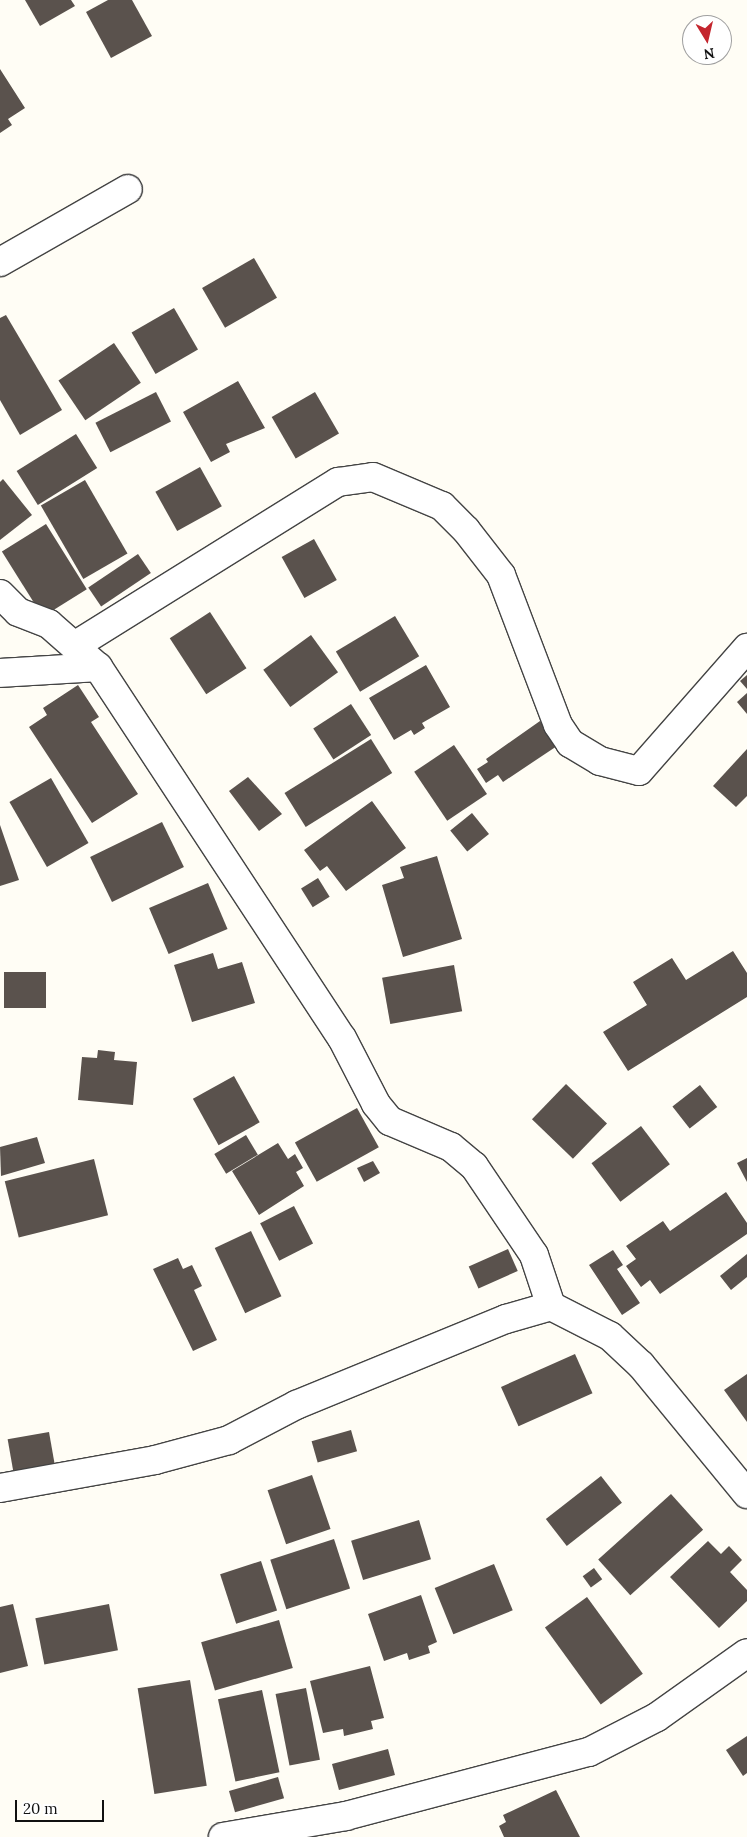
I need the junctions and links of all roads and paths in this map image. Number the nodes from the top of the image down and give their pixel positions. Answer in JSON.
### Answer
{"nodes":[{"id":1,"x":128,"y":190,"type":"dead end"},
{"id":2,"x":0,"y":262,"type":"edge"},
{"id":3,"x":0,"y":594,"type":"edge"},
{"id":4,"x":76,"y":645,"type":"junction"},
{"id":5,"x":747,"y":648,"type":"edge"},
{"id":6,"x":98,"y":666,"type":"junction"},
{"id":7,"x":0,"y":673,"type":"edge"},
{"id":8,"x":551,"y":1306,"type":"junction"},
{"id":9,"x":0,"y":1488,"type":"edge"},
{"id":10,"x":747,"y":1494,"type":"edge"},
{"id":11,"x":747,"y":1653,"type":"edge"},
{"id":12,"x":223,"y":1837,"type":"edge"}],
"edges":[{"from":1,"to":2,"type":"street"},
{"from":3,"to":4,"type":"street"},
{"from":4,"to":5,"type":"street"},
{"from":4,"to":6,"type":"street"},
{"from":6,"to":7,"type":"street"},
{"from":6,"to":8,"type":"street"},
{"from":8,"to":9,"type":"street"},
{"from":8,"to":10,"type":"street"},
{"from":11,"to":12,"type":"street"}]}
